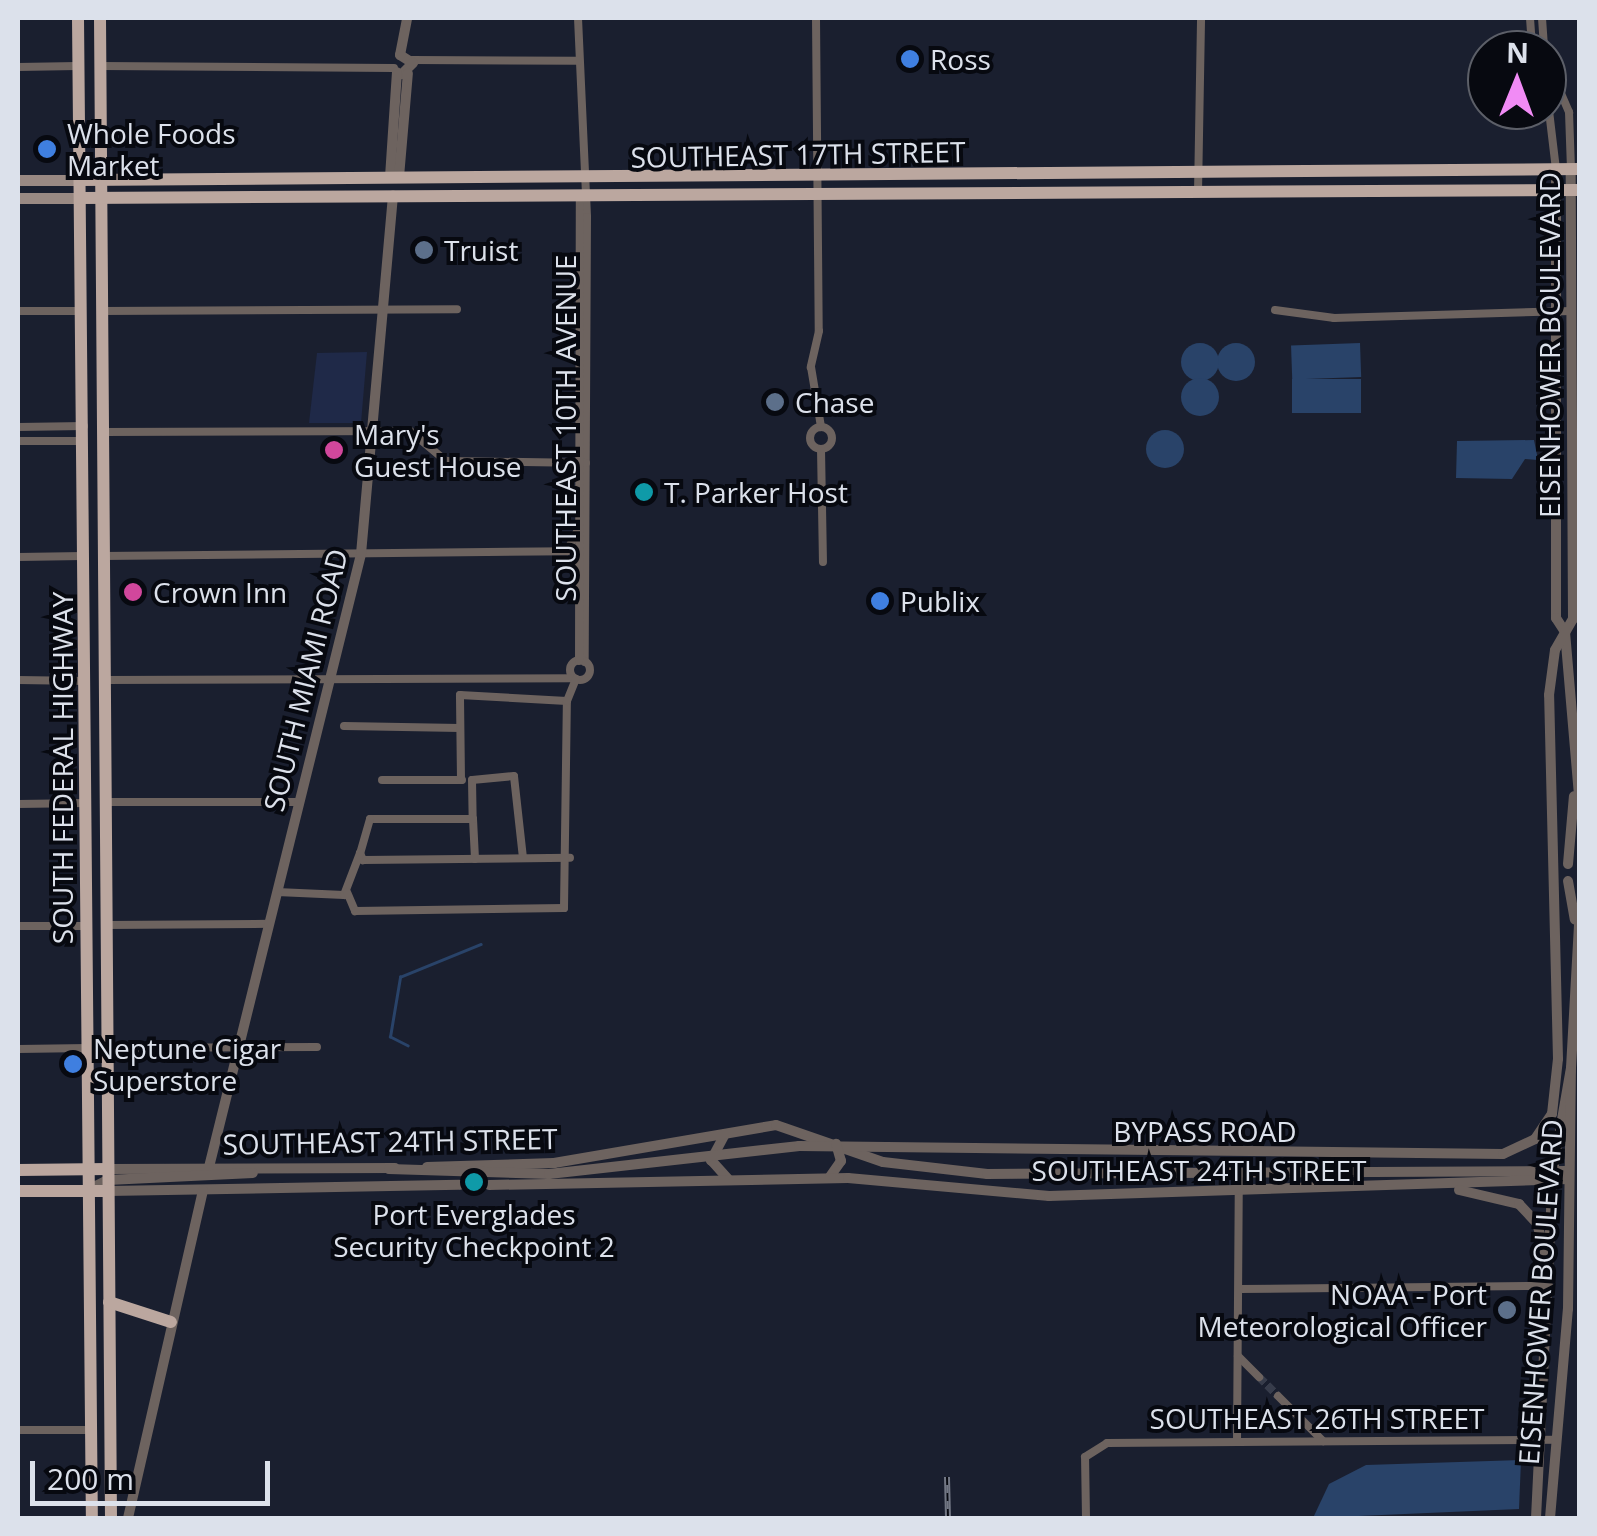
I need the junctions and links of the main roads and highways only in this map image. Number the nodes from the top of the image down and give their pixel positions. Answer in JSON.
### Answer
{"nodes":[{"id":1,"x":78,"y":18,"type":"edge"},
{"id":2,"x":100,"y":18,"type":"edge"},
{"id":3,"x":1569,"y":169,"type":"edge"},
{"id":4,"x":1427,"y":173,"type":"junction"},
{"id":5,"x":420,"y":177,"type":"junction"},
{"id":6,"x":981,"y":177,"type":"junction"},
{"id":7,"x":1007,"y":177,"type":"junction"},
{"id":8,"x":18,"y":180,"type":"edge"},
{"id":9,"x":80,"y":180,"type":"junction"},
{"id":10,"x":100,"y":180,"type":"junction"},
{"id":11,"x":1576,"y":190,"type":"edge"},
{"id":12,"x":1379,"y":192,"type":"junction"},
{"id":13,"x":393,"y":195,"type":"junction"},
{"id":14,"x":952,"y":196,"type":"junction"},
{"id":15,"x":976,"y":196,"type":"junction"},
{"id":16,"x":100,"y":197,"type":"junction"},
{"id":17,"x":18,"y":198,"type":"edge"},
{"id":18,"x":80,"y":198,"type":"junction"},
{"id":19,"x":84,"y":406,"type":"junction"},
{"id":20,"x":84,"y":426,"type":"junction"},
{"id":21,"x":102,"y":432,"type":"junction"},
{"id":22,"x":102,"y":454,"type":"junction"},
{"id":23,"x":86,"y":653,"type":"junction"},
{"id":24,"x":104,"y":680,"type":"junction"},
{"id":25,"x":86,"y":681,"type":"junction"},
{"id":26,"x":104,"y":702,"type":"junction"},
{"id":27,"x":87,"y":905,"type":"junction"},
{"id":28,"x":106,"y":924,"type":"junction"},
{"id":29,"x":88,"y":926,"type":"junction"},
{"id":30,"x":106,"y":946,"type":"junction"},
{"id":31,"x":86,"y":1168,"type":"junction"},
{"id":32,"x":18,"y":1170,"type":"edge"},
{"id":33,"x":108,"y":1180,"type":"junction"},
{"id":34,"x":18,"y":1191,"type":"edge"},
{"id":35,"x":85,"y":1192,"type":"junction"},
{"id":36,"x":109,"y":1302,"type":"junction"},
{"id":37,"x":171,"y":1322,"type":"road end"},
{"id":38,"x":91,"y":1430,"type":"junction"},
{"id":39,"x":110,"y":1468,"type":"junction"},
{"id":40,"x":92,"y":1518,"type":"edge"},
{"id":41,"x":111,"y":1518,"type":"edge"}],
"edges":[{"from":1,"to":9,"type":"main road","name":"SOUTH FEDERAL HIGHWAY"},
{"from":2,"to":10,"type":"main road","name":"SOUTH FEDERAL HIGHWAY"},
{"from":3,"to":4,"type":"main road","name":"SOUTHEAST 17TH STREET"},
{"from":4,"to":7,"type":"main road","name":"SOUTHEAST 17TH STREET"},
{"from":4,"to":12,"type":"main road"},
{"from":5,"to":6,"type":"main road","name":"SOUTHEAST 17TH STREET"},
{"from":5,"to":10,"type":"main road","name":"SOUTHEAST 17TH STREET"},
{"from":5,"to":13,"type":"main road"},
{"from":6,"to":7,"type":"main road","name":"SOUTHEAST 17TH STREET"},
{"from":6,"to":14,"type":"main road"},
{"from":7,"to":15,"type":"main road"},
{"from":8,"to":9,"type":"main road","name":"SOUTHEAST 17TH STREET"},
{"from":9,"to":10,"type":"main road","name":"SOUTHEAST 17TH STREET"},
{"from":9,"to":18,"type":"main road","name":"SOUTH FEDERAL HIGHWAY"},
{"from":10,"to":16,"type":"main road","name":"SOUTH FEDERAL HIGHWAY"},
{"from":11,"to":12,"type":"main road","name":"SOUTHEAST 17TH STREET"},
{"from":12,"to":15,"type":"main road","name":"SOUTHEAST 17TH STREET"},
{"from":13,"to":14,"type":"main road","name":"SOUTHEAST 17TH STREET"},
{"from":13,"to":16,"type":"main road","name":"SOUTHEAST 17TH STREET"},
{"from":14,"to":15,"type":"main road","name":"SOUTHEAST 17TH STREET"},
{"from":16,"to":18,"type":"main road","name":"SOUTHEAST 17TH STREET"},
{"from":16,"to":21,"type":"main road","name":"SOUTH FEDERAL HIGHWAY"},
{"from":17,"to":18,"type":"main road","name":"SOUTHEAST 17TH STREET"},
{"from":18,"to":19,"type":"main road","name":"SOUTH FEDERAL HIGHWAY"},
{"from":19,"to":20,"type":"main road","name":"SOUTH FEDERAL HIGHWAY"},
{"from":19,"to":21,"type":"main road"},
{"from":20,"to":22,"type":"main road"},
{"from":20,"to":23,"type":"main road","name":"SOUTH FEDERAL HIGHWAY"},
{"from":21,"to":22,"type":"main road","name":"SOUTH FEDERAL HIGHWAY"},
{"from":22,"to":24,"type":"main road","name":"SOUTH FEDERAL HIGHWAY"},
{"from":23,"to":24,"type":"main road"},
{"from":23,"to":25,"type":"main road","name":"SOUTH FEDERAL HIGHWAY"},
{"from":24,"to":26,"type":"main road","name":"SOUTH FEDERAL HIGHWAY"},
{"from":25,"to":26,"type":"main road"},
{"from":25,"to":27,"type":"main road","name":"SOUTH FEDERAL HIGHWAY"},
{"from":26,"to":28,"type":"main road","name":"SOUTH FEDERAL HIGHWAY"},
{"from":27,"to":28,"type":"main road"},
{"from":27,"to":29,"type":"main road","name":"SOUTH FEDERAL HIGHWAY"},
{"from":28,"to":30,"type":"main road","name":"SOUTH FEDERAL HIGHWAY"},
{"from":29,"to":30,"type":"main road"},
{"from":29,"to":31,"type":"main road","name":"SOUTH FEDERAL HIGHWAY"},
{"from":30,"to":33,"type":"main road","name":"SOUTH FEDERAL HIGHWAY"},
{"from":31,"to":32,"type":"main road"},
{"from":31,"to":33,"type":"main road"},
{"from":31,"to":35,"type":"main road","name":"SOUTH FEDERAL HIGHWAY"},
{"from":33,"to":35,"type":"main road"},
{"from":33,"to":36,"type":"main road","name":"SOUTH FEDERAL HIGHWAY"},
{"from":34,"to":35,"type":"main road"},
{"from":35,"to":38,"type":"main road","name":"SOUTH FEDERAL HIGHWAY"},
{"from":36,"to":37,"type":"main road"},
{"from":36,"to":39,"type":"main road","name":"SOUTH FEDERAL HIGHWAY"},
{"from":38,"to":39,"type":"main road"},
{"from":38,"to":40,"type":"main road","name":"SOUTH FEDERAL HIGHWAY"},
{"from":39,"to":41,"type":"main road","name":"SOUTH FEDERAL HIGHWAY"}]}
